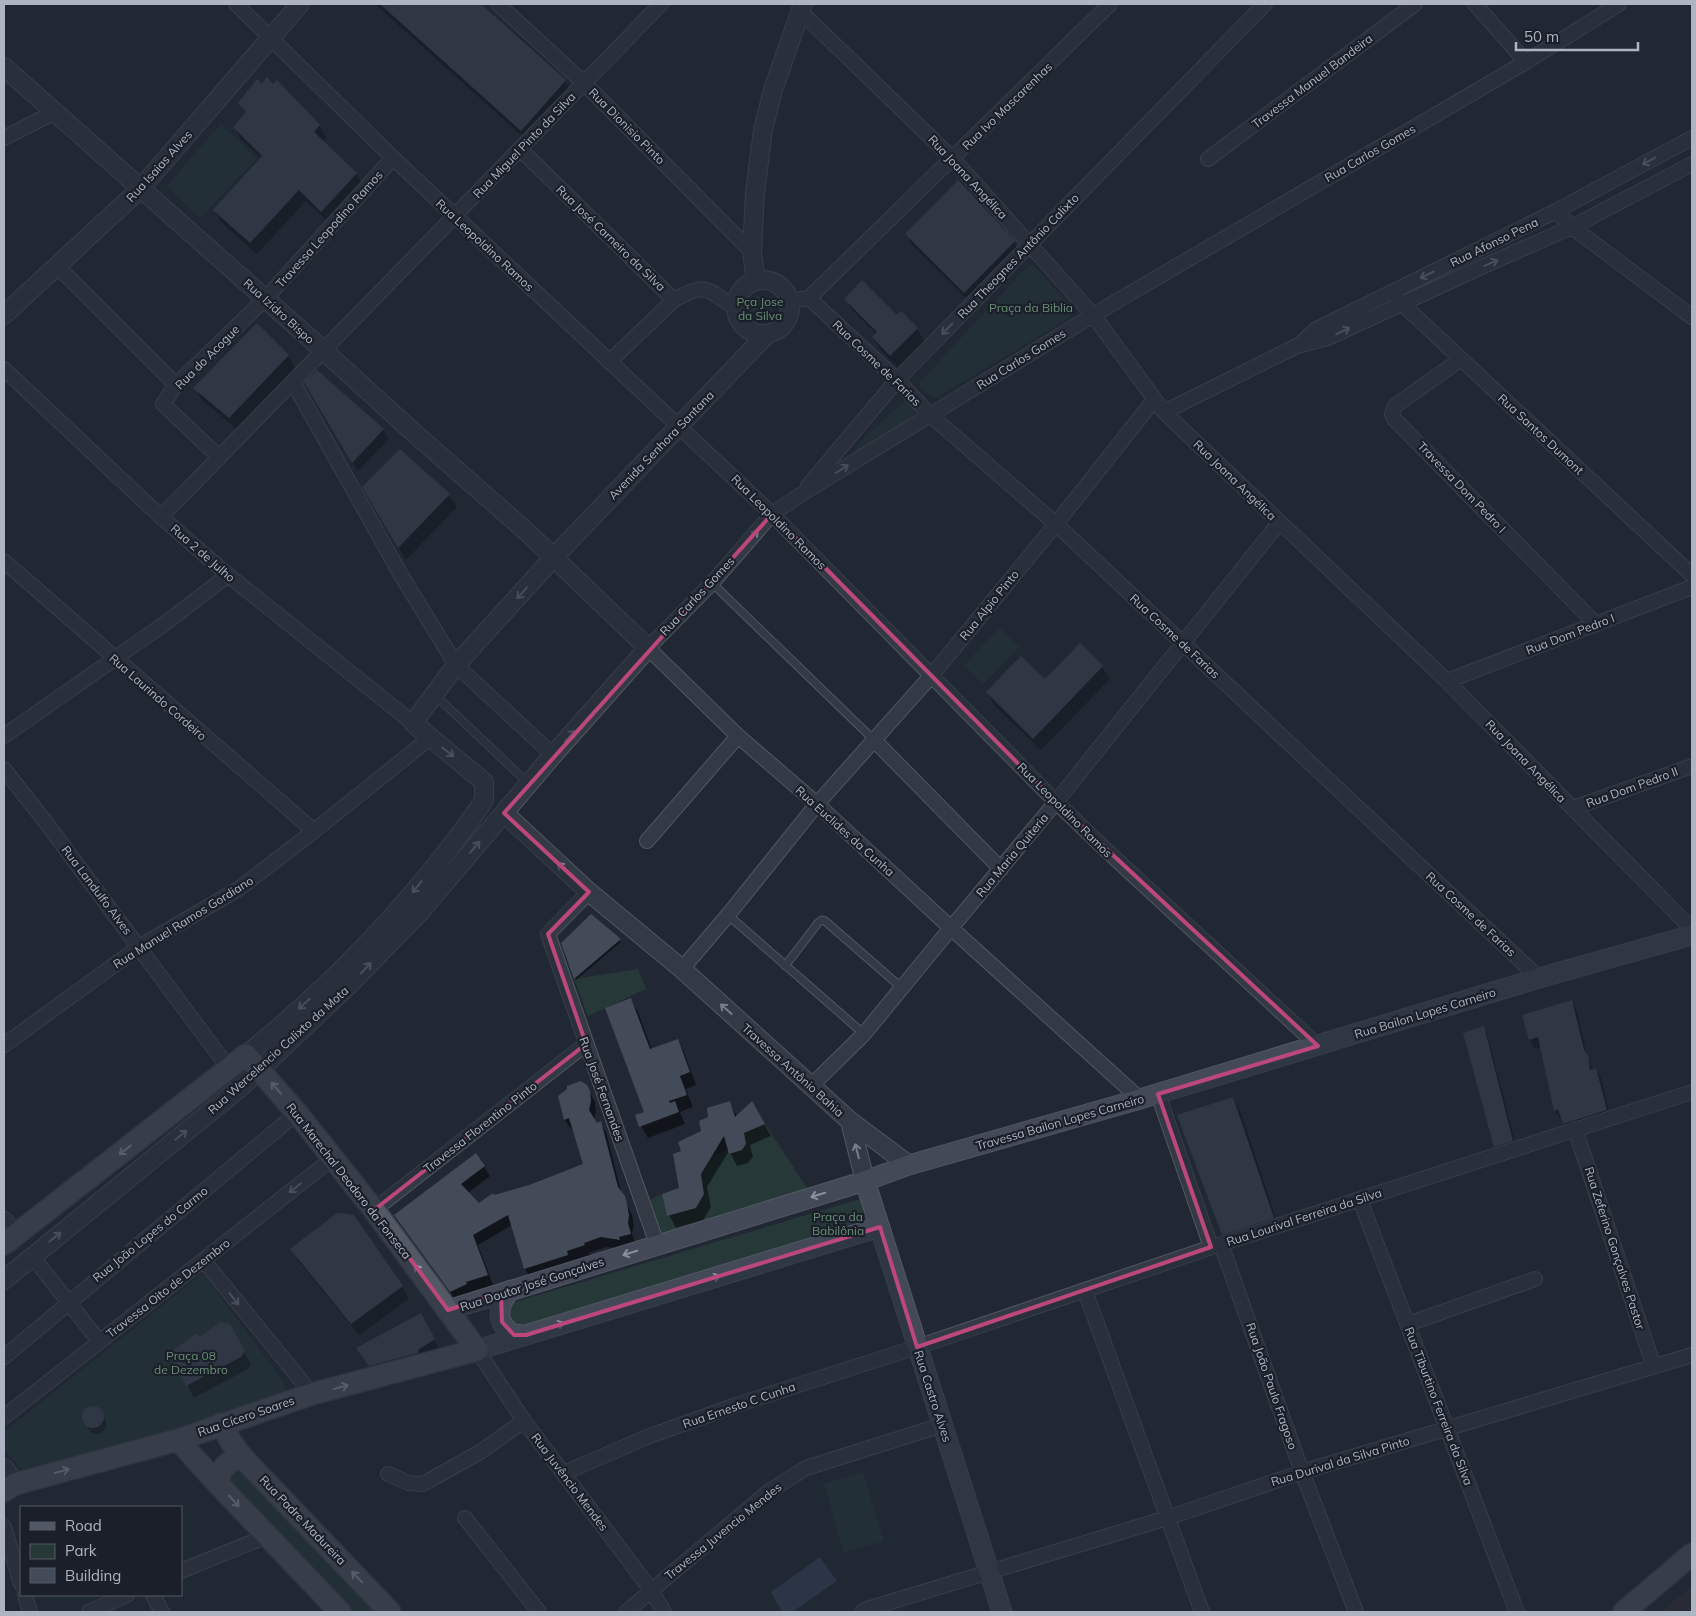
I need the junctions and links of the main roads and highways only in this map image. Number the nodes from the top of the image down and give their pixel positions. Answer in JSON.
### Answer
{"nodes":[{"id":1,"x":1692,"y":935,"type":"edge"},
{"id":2,"x":252,"y":1062,"type":"joint"},
{"id":3,"x":1149,"y":1096,"type":"joint"},
{"id":4,"x":865,"y":1181,"type":"junction"},
{"id":5,"x":880,"y":1227,"type":"junction"},
{"id":6,"x":7,"y":1233,"type":"edge"},
{"id":7,"x":510,"y":1290,"type":"junction"},
{"id":8,"x":448,"y":1310,"type":"junction"},
{"id":9,"x":526,"y":1335,"type":"junction"},
{"id":10,"x":477,"y":1350,"type":"junction"},
{"id":11,"x":221,"y":1424,"type":"junction"},
{"id":12,"x":178,"y":1440,"type":"junction"},
{"id":13,"x":243,"y":1458,"type":"junction"},
{"id":14,"x":8,"y":1481,"type":"edge"},
{"id":15,"x":218,"y":1484,"type":"junction"},
{"id":16,"x":1692,"y":1554,"type":"edge"},
{"id":17,"x":340,"y":1612,"type":"edge"},
{"id":18,"x":390,"y":1612,"type":"edge"},
{"id":19,"x":1002,"y":1612,"type":"edge"},
{"id":20,"x":1624,"y":1612,"type":"edge"}],
"edges":[{"from":1,"to":3,"type":"main road","name":"Rua Bailon Lopes Carneiro"},
{"from":2,"to":6,"type":"main road","name":"Rua Wercelencio Calixto da Mota","one_way":true},
{"from":8,"to":2,"type":"main road","name":"Rua Marechal Deodoro da Fonseca","one_way":true},
{"from":3,"to":4,"type":"main road","name":"Travessa Bailon Lopes Carneiro"},
{"from":4,"to":5,"type":"main road","name":"Rua Castro Alves"},
{"from":4,"to":7,"type":"main road","name":"Rua Doutor José Gonçalves","one_way":true},
{"from":9,"to":5,"type":"main road","one_way":true},
{"from":5,"to":19,"type":"main road","name":"Rua Castro Alves"},
{"from":7,"to":8,"type":"main road","name":"Rua Doutor José Gonçalves"},
{"from":7,"to":9,"type":"main road"},
{"from":8,"to":10,"type":"main road","name":"Rua Doutor José Gonçalves"},
{"from":9,"to":10,"type":"main road"},
{"from":11,"to":10,"type":"main road","name":"Rua Cícero Soares","one_way":true},
{"from":11,"to":12,"type":"main road","name":"Rua Cícero Soares"},
{"from":11,"to":13,"type":"main road","name":"Rua Padre Madureira"},
{"from":14,"to":12,"type":"main road","name":"Rua Cícero Soares","one_way":true},
{"from":12,"to":15,"type":"main road"},
{"from":13,"to":15,"type":"main road"},
{"from":18,"to":13,"type":"main road","name":"Rua Padre Madureira","one_way":true},
{"from":15,"to":17,"type":"main road","one_way":true},
{"from":16,"to":20,"type":"main road"}]}
